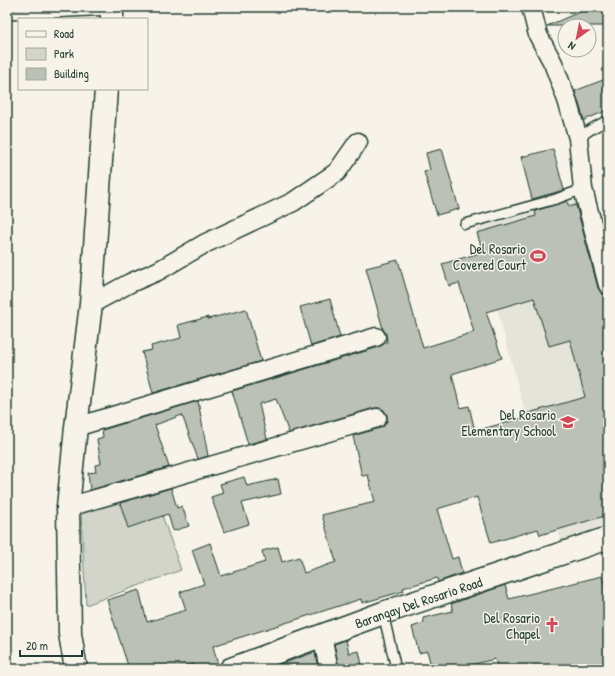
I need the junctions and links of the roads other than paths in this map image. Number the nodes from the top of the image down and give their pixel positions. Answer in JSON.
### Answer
{"nodes":[{"id":1,"x":531,"y":7,"type":"edge"},
{"id":2,"x":112,"y":12,"type":"edge"},
{"id":3,"x":7,"y":15,"type":"edge"},
{"id":4,"x":106,"y":90,"type":"edge"},
{"id":5,"x":608,"y":120,"type":"edge"},
{"id":6,"x":578,"y":138,"type":"junction"},
{"id":7,"x":358,"y":142,"type":"dead end"},
{"id":8,"x":583,"y":189,"type":"junction"},
{"id":9,"x":465,"y":224,"type":"dead end"},
{"id":10,"x":607,"y":278,"type":"edge"},
{"id":11,"x":91,"y":304,"type":"junction"},
{"id":12,"x":376,"y":338,"type":"dead end"},
{"id":13,"x":377,"y":418,"type":"dead end"},
{"id":14,"x":76,"y":427,"type":"junction"},
{"id":15,"x":68,"y":507,"type":"junction"},
{"id":16,"x":608,"y":538,"type":"edge"},
{"id":17,"x":383,"y":613,"type":"junction"},
{"id":18,"x":322,"y":636,"type":"junction"},
{"id":19,"x":76,"y":669,"type":"edge"},
{"id":20,"x":231,"y":669,"type":"edge"},
{"id":21,"x":329,"y":669,"type":"edge"},
{"id":22,"x":396,"y":669,"type":"edge"}],
"edges":[{"from":1,"to":6,"type":"street"},
{"from":2,"to":3,"type":"lane"},
{"from":4,"to":11,"type":"street"},
{"from":5,"to":6,"type":"lane"},
{"from":6,"to":8,"type":"street"},
{"from":7,"to":11,"type":"street"},
{"from":8,"to":9,"type":"lane"},
{"from":8,"to":10,"type":"street"},
{"from":11,"to":14,"type":"street"},
{"from":12,"to":14,"type":"street"},
{"from":13,"to":15,"type":"street"},
{"from":14,"to":15,"type":"street"},
{"from":15,"to":19,"type":"street"},
{"from":16,"to":17,"type":"street","name":"Barangay Del Rosario Road"},
{"from":17,"to":18,"type":"street","name":"Barangay Del Rosario Road"},
{"from":17,"to":22,"type":"lane"},
{"from":18,"to":20,"type":"street","name":"Barangay Del Rosario Road"},
{"from":18,"to":21,"type":"street"}]}
